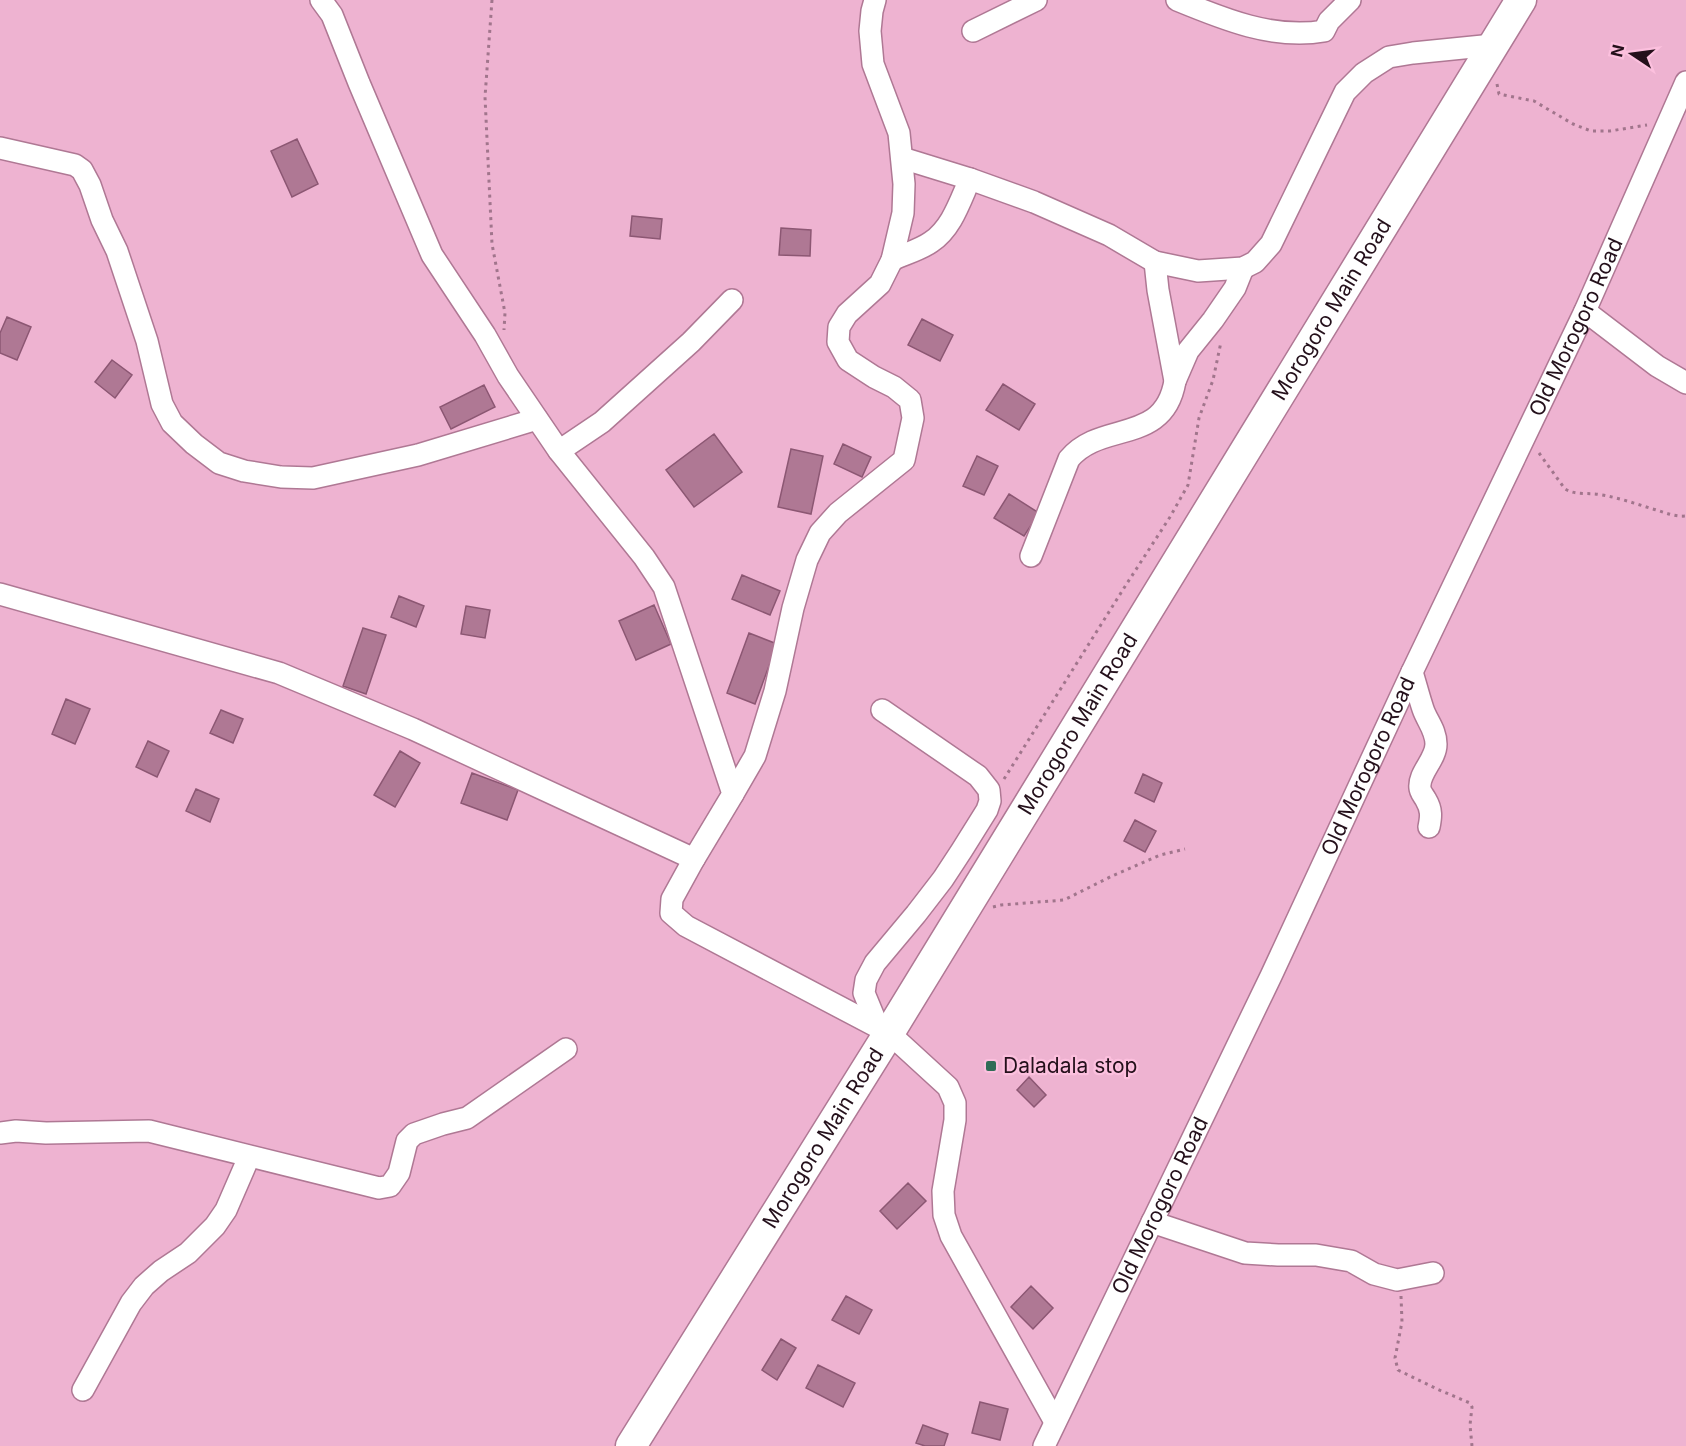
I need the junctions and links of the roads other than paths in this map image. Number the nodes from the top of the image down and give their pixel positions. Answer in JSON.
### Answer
{"nodes":[{"id":1,"x":321,"y":0,"type":"edge"},
{"id":2,"x":875,"y":0,"type":"edge"},
{"id":3,"x":1036,"y":0,"type":"edge"},
{"id":4,"x":1177,"y":0,"type":"edge"},
{"id":5,"x":1350,"y":0,"type":"edge"},
{"id":6,"x":1521,"y":0,"type":"edge"},
{"id":7,"x":973,"y":31,"type":"dead end"},
{"id":8,"x":1494,"y":44,"type":"junction"},
{"id":9,"x":1686,"y":82,"type":"edge"},
{"id":10,"x":0,"y":148,"type":"edge"},
{"id":11,"x":902,"y":158,"type":"junction"},
{"id":12,"x":970,"y":179,"type":"junction"},
{"id":13,"x":892,"y":260,"type":"junction"},
{"id":14,"x":1155,"y":262,"type":"junction"},
{"id":15,"x":1242,"y":268,"type":"junction"},
{"id":16,"x":732,"y":300,"type":"dead end"},
{"id":17,"x":1585,"y":311,"type":"junction"},
{"id":18,"x":1175,"y":381,"type":"junction"},
{"id":19,"x":1686,"y":383,"type":"edge"},
{"id":20,"x":537,"y":419,"type":"junction"},
{"id":21,"x":559,"y":451,"type":"junction"},
{"id":22,"x":1031,"y":556,"type":"dead end"},
{"id":23,"x":0,"y":594,"type":"edge"},
{"id":24,"x":1412,"y":672,"type":"junction"},
{"id":25,"x":882,"y":710,"type":"dead end"},
{"id":26,"x":733,"y":794,"type":"junction"},
{"id":27,"x":1429,"y":827,"type":"dead end"},
{"id":28,"x":694,"y":859,"type":"junction"},
{"id":29,"x":883,"y":1030,"type":"junction"},
{"id":30,"x":566,"y":1049,"type":"dead end"},
{"id":31,"x":0,"y":1133,"type":"edge"},
{"id":32,"x":249,"y":1156,"type":"junction"},
{"id":33,"x":1152,"y":1222,"type":"junction"},
{"id":34,"x":1433,"y":1273,"type":"dead end"},
{"id":35,"x":82,"y":1390,"type":"dead end"},
{"id":36,"x":1055,"y":1422,"type":"junction"},
{"id":37,"x":631,"y":1446,"type":"edge"},
{"id":38,"x":1044,"y":1446,"type":"edge"}],
"edges":[{"from":1,"to":20,"type":"street"},
{"from":2,"to":11,"type":"street"},
{"from":3,"to":7,"type":"street"},
{"from":4,"to":5,"type":"street"},
{"from":6,"to":8,"type":"highway","name":"Morogoro Main Road"},
{"from":8,"to":15,"type":"street"},
{"from":8,"to":29,"type":"highway","name":"Morogoro Main Road"},
{"from":9,"to":17,"type":"street","name":"Old Morogoro Road"},
{"from":10,"to":20,"type":"street"},
{"from":11,"to":12,"type":"street"},
{"from":11,"to":13,"type":"street"},
{"from":12,"to":13,"type":"street"},
{"from":12,"to":14,"type":"street"},
{"from":13,"to":26,"type":"street"},
{"from":14,"to":15,"type":"street"},
{"from":14,"to":18,"type":"street"},
{"from":15,"to":18,"type":"street"},
{"from":16,"to":21,"type":"street"},
{"from":17,"to":19,"type":"street"},
{"from":17,"to":24,"type":"street","name":"Old Morogoro Road"},
{"from":18,"to":22,"type":"street"},
{"from":20,"to":21,"type":"street"},
{"from":21,"to":26,"type":"street"},
{"from":23,"to":28,"type":"street"},
{"from":24,"to":27,"type":"street"},
{"from":24,"to":33,"type":"street","name":"Old Morogoro Road"},
{"from":25,"to":29,"type":"street"},
{"from":26,"to":28,"type":"street"},
{"from":28,"to":29,"type":"street"},
{"from":29,"to":36,"type":"street"},
{"from":29,"to":37,"type":"highway","name":"Morogoro Main Road"},
{"from":30,"to":32,"type":"street"},
{"from":31,"to":32,"type":"street"},
{"from":32,"to":35,"type":"street"},
{"from":33,"to":34,"type":"street"},
{"from":33,"to":36,"type":"street","name":"Old Morogoro Road"},
{"from":36,"to":38,"type":"street","name":"Old Morogoro Road"}]}
